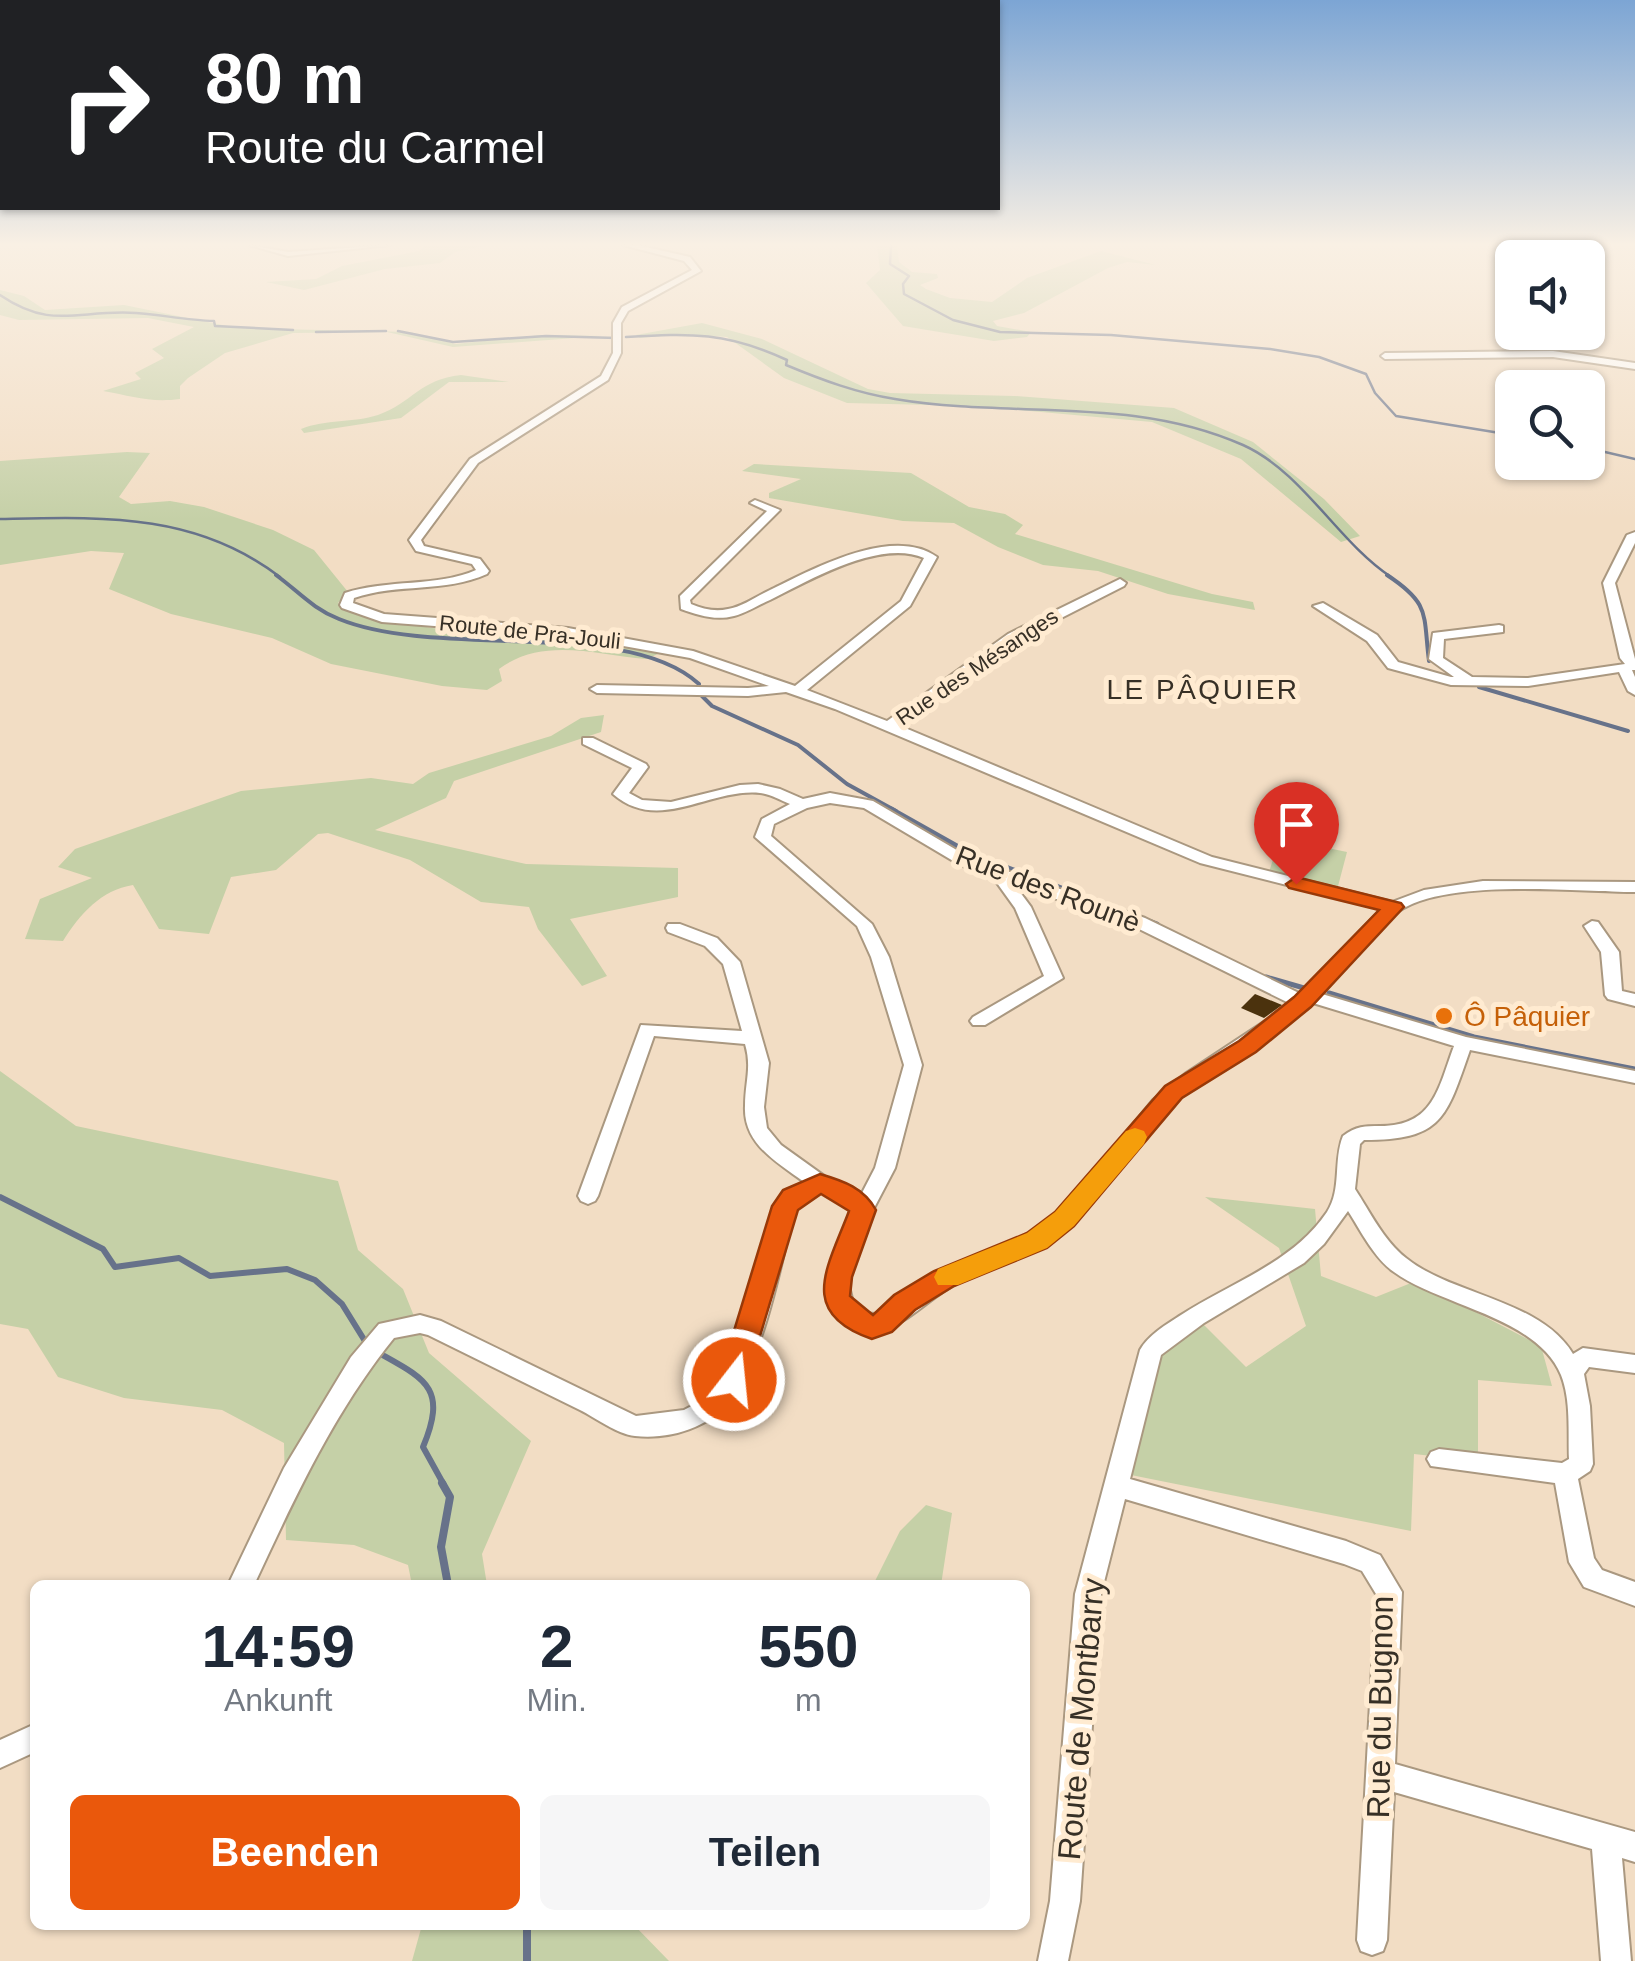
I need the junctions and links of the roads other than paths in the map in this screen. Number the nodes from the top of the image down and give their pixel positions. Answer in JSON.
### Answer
{"nodes":[{"id":1,"x":620,"y":337,"type":"edge"},
{"id":2,"x":1385,"y":356,"type":"dead end"},
{"id":3,"x":1635,"y":366,"type":"edge"},
{"id":4,"x":755,"y":503,"type":"dead end"},
{"id":5,"x":1633,"y":535,"type":"edge"},
{"id":6,"x":1120,"y":583,"type":"dead end"},
{"id":7,"x":1319,"y":606,"type":"dead end"},
{"id":8,"x":1500,"y":629,"type":"dead end"},
{"id":9,"x":1630,"y":667,"type":"edge"},
{"id":10,"x":1469,"y":681,"type":"junction"},
{"id":11,"x":794,"y":688,"type":"junction"},
{"id":12,"x":598,"y":689,"type":"dead end"},
{"id":13,"x":1635,"y":691,"type":"edge"},
{"id":14,"x":888,"y":726,"type":"junction"},
{"id":15,"x":588,"y":741,"type":"dead end"},
{"id":16,"x":802,"y":804,"type":"junction"},
{"id":17,"x":998,"y":874,"type":"junction"},
{"id":18,"x":1635,"y":887,"type":"edge"},
{"id":19,"x":1393,"y":907,"type":"junction"},
{"id":20,"x":1592,"y":926,"type":"dead end"},
{"id":21,"x":674,"y":928,"type":"dead end"},
{"id":22,"x":1306,"y":999,"type":"junction"},
{"id":23,"x":1635,"y":1000,"type":"edge"},
{"id":24,"x":978,"y":1021,"type":"dead end"},
{"id":25,"x":750,"y":1038,"type":"junction"},
{"id":26,"x":1464,"y":1043,"type":"junction"},
{"id":27,"x":1635,"y":1077,"type":"edge"},
{"id":28,"x":820,"y":1183,"type":"junction"},
{"id":29,"x":1346,"y":1191,"type":"junction"},
{"id":30,"x":588,"y":1196,"type":"dead end"},
{"id":31,"x":863,"y":1210,"type":"junction"},
{"id":32,"x":1635,"y":1364,"type":"edge"},
{"id":33,"x":1572,"y":1374,"type":"junction"},
{"id":34,"x":1439,"y":1459,"type":"dead end"},
{"id":35,"x":1565,"y":1474,"type":"junction"},
{"id":36,"x":1116,"y":1486,"type":"junction"},
{"id":37,"x":243,"y":1580,"type":"edge"},
{"id":38,"x":1635,"y":1594,"type":"edge"},
{"id":39,"x":30,"y":1740,"type":"edge"},
{"id":40,"x":0,"y":1754,"type":"edge"},
{"id":41,"x":1382,"y":1775,"type":"junction"},
{"id":42,"x":1620,"y":1843,"type":"edge"},
{"id":43,"x":1372,"y":1940,"type":"dead end"},
{"id":44,"x":1053,"y":1961,"type":"edge"},
{"id":45,"x":1616,"y":1961,"type":"edge"}],
"edges":[{"from":1,"to":11,"type":"street","name":"Route de Pra-Jouli"},
{"from":2,"to":3,"type":"street"},
{"from":4,"to":11,"type":"street"},
{"from":5,"to":9,"type":"street"},
{"from":6,"to":14,"type":"street","name":"Rue des Mésanges"},
{"from":7,"to":10,"type":"street"},
{"from":8,"to":10,"type":"street"},
{"from":9,"to":10,"type":"street"},
{"from":9,"to":13,"type":"street"},
{"from":11,"to":12,"type":"street"},
{"from":11,"to":14,"type":"street","name":"Route de Pra-Jouli"},
{"from":14,"to":19,"type":"street","name":"Route de Pra-Jouli"},
{"from":15,"to":16,"type":"street"},
{"from":16,"to":17,"type":"street","name":"Rue des Rounè"},
{"from":16,"to":31,"type":"street"},
{"from":17,"to":22,"type":"street","name":"Rue des Rounè"},
{"from":17,"to":24,"type":"street"},
{"from":18,"to":19,"type":"street"},
{"from":19,"to":22,"type":"street"},
{"from":20,"to":23,"type":"street"},
{"from":21,"to":25,"type":"street"},
{"from":22,"to":26,"type":"street","name":"Rue des Rounè"},
{"from":22,"to":31,"type":"street"},
{"from":25,"to":28,"type":"street"},
{"from":25,"to":30,"type":"street"},
{"from":26,"to":27,"type":"street","name":"Rue des Rounè"},
{"from":26,"to":29,"type":"street"},
{"from":28,"to":31,"type":"street"},
{"from":28,"to":37,"type":"street"},
{"from":29,"to":33,"type":"street"},
{"from":29,"to":36,"type":"street","name":"Route de Montbarry"},
{"from":32,"to":33,"type":"street"},
{"from":33,"to":35,"type":"street"},
{"from":34,"to":35,"type":"street"},
{"from":35,"to":38,"type":"street"},
{"from":36,"to":41,"type":"street","name":"Rue du Bugnon"},
{"from":36,"to":44,"type":"street","name":"Route de Montbarry"},
{"from":39,"to":40,"type":"street"},
{"from":41,"to":42,"type":"street"},
{"from":41,"to":43,"type":"street","name":"Rue du Bugnon"},
{"from":42,"to":45,"type":"street"}]}
